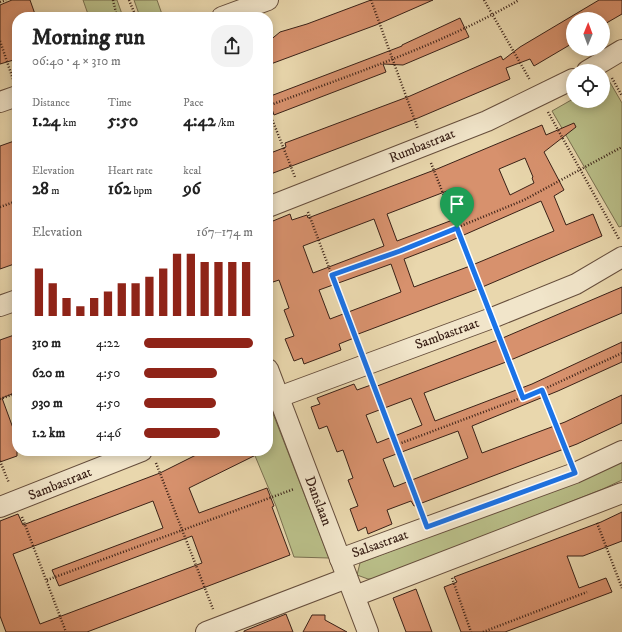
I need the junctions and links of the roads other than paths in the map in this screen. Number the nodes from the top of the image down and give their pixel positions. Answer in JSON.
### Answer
{"nodes":[{"id":1,"x":268,"y":0,"type":"edge"},
{"id":2,"x":236,"y":12,"type":"edge"},
{"id":3,"x":622,"y":50,"type":"edge"},
{"id":4,"x":598,"y":64,"type":"edge"},
{"id":5,"x":566,"y":82,"type":"edge"},
{"id":6,"x":12,"y":92,"type":"edge"},
{"id":7,"x":0,"y":102,"type":"edge"},
{"id":8,"x":273,"y":205,"type":"edge"},
{"id":9,"x":622,"y":257,"type":"edge"},
{"id":10,"x":12,"y":302,"type":"edge"},
{"id":11,"x":0,"y":306,"type":"edge"},
{"id":12,"x":273,"y":399,"type":"edge"},
{"id":13,"x":622,"y":451,"type":"edge"},
{"id":14,"x":145,"y":456,"type":"edge"},
{"id":15,"x":622,"y":493,"type":"edge"},
{"id":16,"x":8,"y":504,"type":"edge"},
{"id":17,"x":340,"y":559,"type":"junction"},
{"id":18,"x":347,"y":578,"type":"junction"},
{"id":19,"x":354,"y":596,"type":"junction"},
{"id":20,"x":213,"y":629,"type":"edge"},
{"id":21,"x":368,"y":632,"type":"edge"}],
"edges":[{"from":1,"to":2,"type":"street"},
{"from":3,"to":4,"type":"street"},
{"from":5,"to":8,"type":"street","name":"Rumbastraat"},
{"from":6,"to":7,"type":"street"},
{"from":9,"to":12,"type":"street","name":"Sambastraat"},
{"from":10,"to":11,"type":"street"},
{"from":12,"to":17,"type":"street","name":"Danslaan"},
{"from":13,"to":17,"type":"street","name":"Salsastraat"},
{"from":14,"to":16,"type":"street","name":"Sambastraat"},
{"from":15,"to":19,"type":"street"},
{"from":17,"to":18,"type":"street","name":"Danslaan"},
{"from":18,"to":19,"type":"street","name":"Danslaan"},
{"from":18,"to":20,"type":"street","name":"Salsastraat"},
{"from":19,"to":21,"type":"street","name":"Danslaan"}]}
